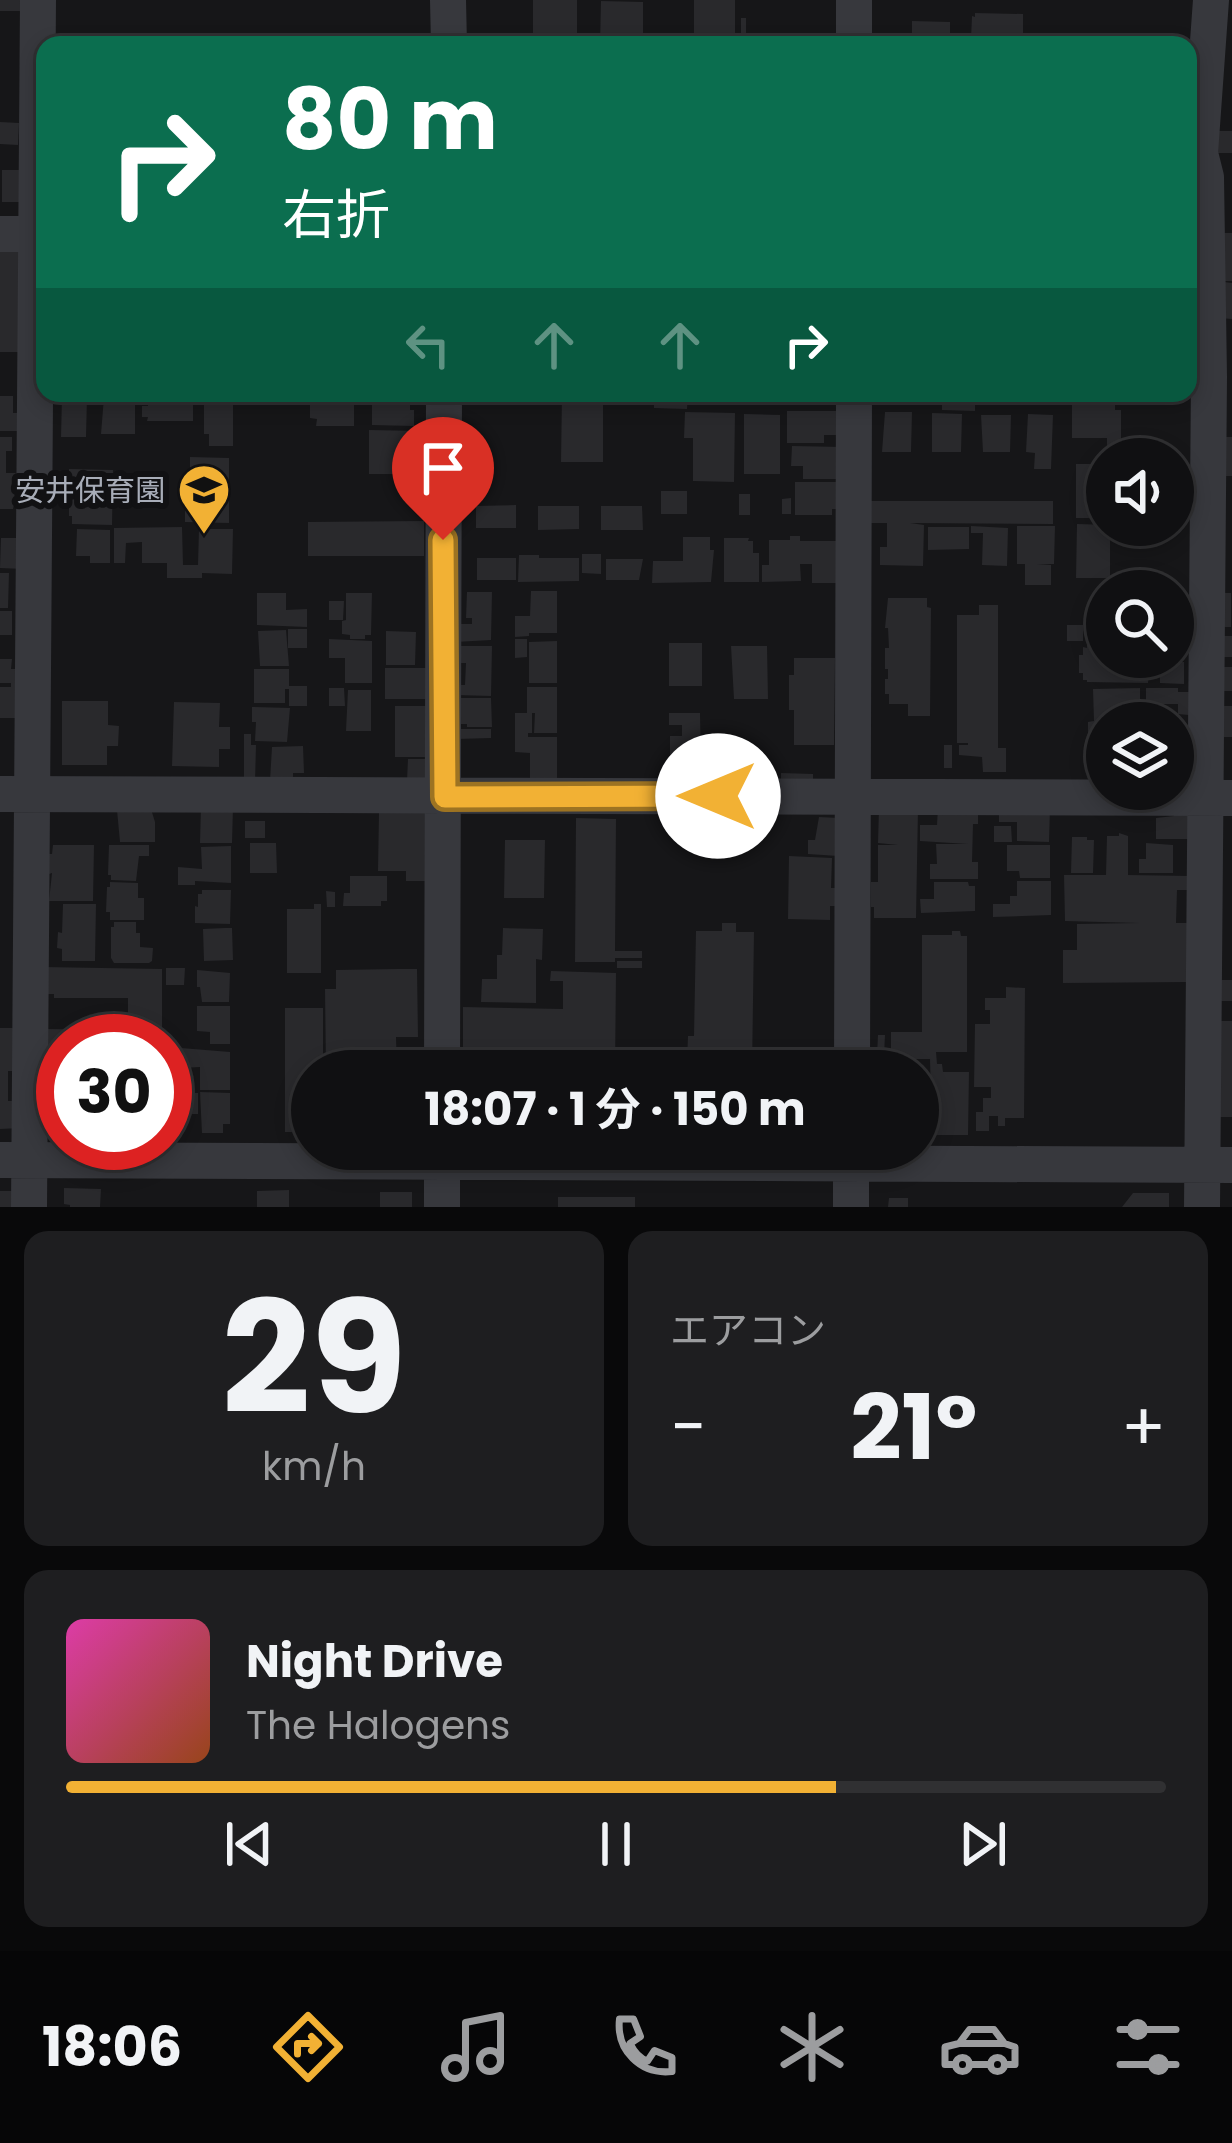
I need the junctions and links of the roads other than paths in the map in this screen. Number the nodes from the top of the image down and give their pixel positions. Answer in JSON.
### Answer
{"nodes":[{"id":1,"x":38,"y":0,"type":"edge"},
{"id":2,"x":448,"y":0,"type":"edge"},
{"id":3,"x":854,"y":0,"type":"edge"},
{"id":4,"x":1210,"y":0,"type":"edge"},
{"id":5,"x":36,"y":36,"type":"edge"},
{"id":6,"x":448,"y":36,"type":"edge"},
{"id":7,"x":854,"y":36,"type":"edge"},
{"id":8,"x":36,"y":43,"type":"edge"},
{"id":9,"x":1219,"y":174,"type":"edge"},
{"id":10,"x":27,"y":234,"type":"edge"},
{"id":11,"x":1197,"y":238,"type":"edge"},
{"id":12,"x":1220,"y":379,"type":"edge"},
{"id":13,"x":444,"y":402,"type":"edge"},
{"id":14,"x":854,"y":402,"type":"edge"},
{"id":15,"x":17,"y":523,"type":"edge"},
{"id":16,"x":1219,"y":574,"type":"edge"},
{"id":17,"x":16,"y":795,"type":"edge"},
{"id":18,"x":854,"y":795,"type":"junction"},
{"id":19,"x":445,"y":797,"type":"junction"},
{"id":20,"x":1218,"y":798,"type":"edge"},
{"id":21,"x":442,"y":1050,"type":"edge"},
{"id":22,"x":852,"y":1050,"type":"edge"},
{"id":23,"x":291,"y":1157,"type":"edge"},
{"id":24,"x":939,"y":1158,"type":"edge"},
{"id":25,"x":15,"y":1160,"type":"edge"},
{"id":26,"x":1217,"y":1165,"type":"edge"},
{"id":27,"x":442,"y":1170,"type":"edge"},
{"id":28,"x":851,"y":1170,"type":"edge"},
{"id":29,"x":29,"y":1207,"type":"edge"},
{"id":30,"x":442,"y":1207,"type":"edge"},
{"id":31,"x":851,"y":1207,"type":"edge"},
{"id":32,"x":1202,"y":1207,"type":"edge"}],
"edges":[{"from":1,"to":5,"type":"street"},
{"from":2,"to":6,"type":"street"},
{"from":3,"to":7,"type":"street"},
{"from":4,"to":9,"type":"street"},
{"from":8,"to":10,"type":"street"},
{"from":9,"to":11,"type":"street"},
{"from":10,"to":15,"type":"street"},
{"from":11,"to":12,"type":"street"},
{"from":12,"to":16,"type":"street"},
{"from":13,"to":19,"type":"street"},
{"from":14,"to":18,"type":"street"},
{"from":15,"to":17,"type":"street"},
{"from":16,"to":20,"type":"street"},
{"from":17,"to":19,"type":"street"},
{"from":17,"to":25,"type":"street"},
{"from":18,"to":19,"type":"street"},
{"from":18,"to":20,"type":"street"},
{"from":18,"to":22,"type":"street"},
{"from":19,"to":21,"type":"street"},
{"from":20,"to":26,"type":"street"},
{"from":23,"to":25,"type":"street"},
{"from":24,"to":26,"type":"street"},
{"from":25,"to":29,"type":"street"},
{"from":26,"to":32,"type":"street"},
{"from":27,"to":30,"type":"street"},
{"from":28,"to":31,"type":"street"}]}
